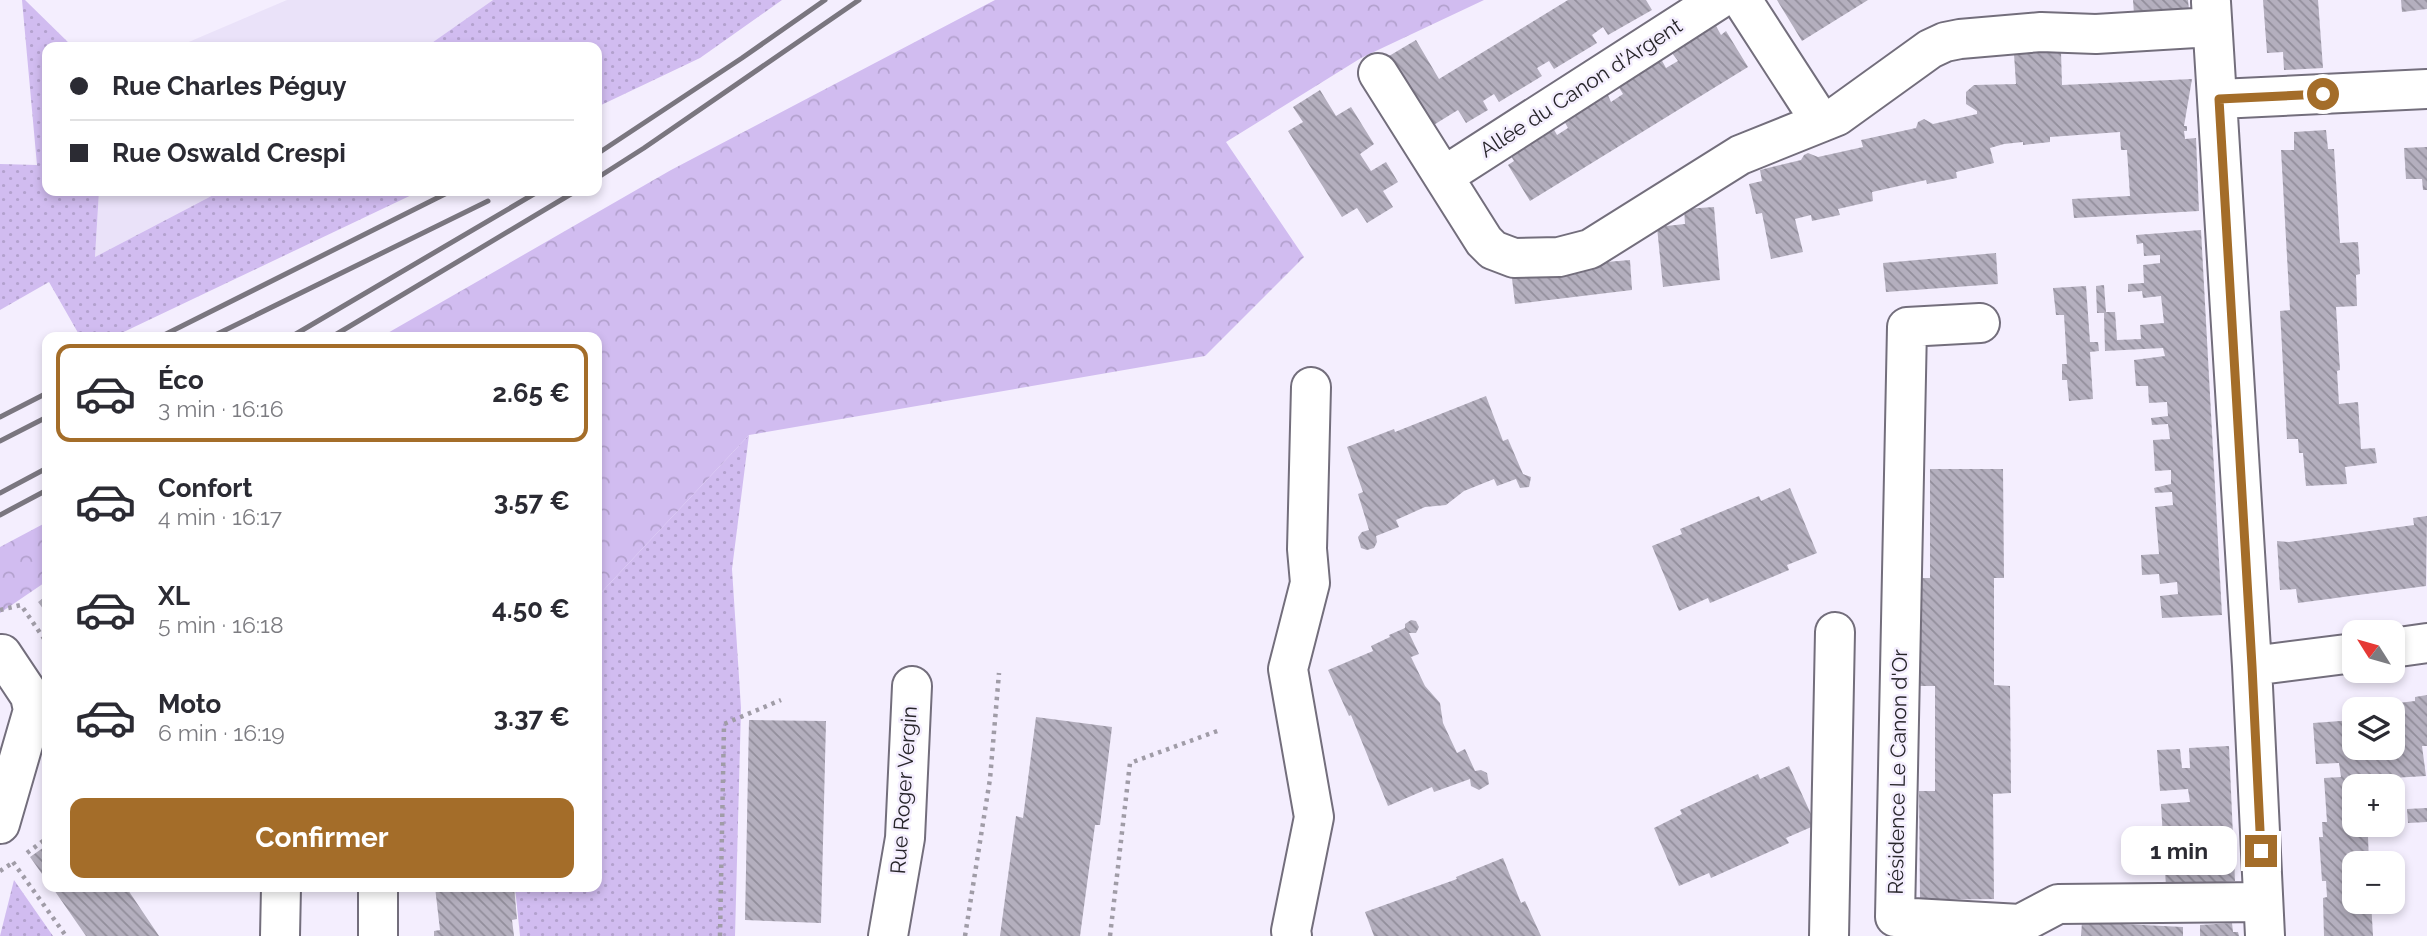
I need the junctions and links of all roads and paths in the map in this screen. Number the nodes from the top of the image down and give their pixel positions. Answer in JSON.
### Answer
{"nodes":[{"id":1,"x":1718,"y":0,"type":"edge"},
{"id":2,"x":1742,"y":0,"type":"edge"},
{"id":3,"x":2212,"y":13,"type":"edge"},
{"id":4,"x":2041,"y":16,"type":"edge"},
{"id":5,"x":1378,"y":73,"type":"dead end"},
{"id":6,"x":2427,"y":89,"type":"edge"},
{"id":7,"x":2219,"y":99,"type":"junction"},
{"id":8,"x":1821,"y":122,"type":"junction"},
{"id":9,"x":1444,"y":176,"type":"junction"},
{"id":10,"x":1980,"y":323,"type":"dead end"},
{"id":11,"x":1311,"y":387,"type":"dead end"},
{"id":12,"x":0,"y":610,"type":"edge"},
{"id":13,"x":1835,"y":632,"type":"dead end"},
{"id":14,"x":42,"y":636,"type":"edge"},
{"id":15,"x":2427,"y":643,"type":"edge"},
{"id":16,"x":2405,"y":646,"type":"edge"},
{"id":17,"x":2,"y":654,"type":"dead end"},
{"id":18,"x":2342,"y":655,"type":"edge"},
{"id":19,"x":2252,"y":666,"type":"junction"},
{"id":20,"x":999,"y":673,"type":"dead end"},
{"id":21,"x":912,"y":686,"type":"dead end"},
{"id":22,"x":782,"y":700,"type":"dead end"},
{"id":23,"x":1220,"y":730,"type":"dead end"},
{"id":24,"x":0,"y":824,"type":"edge"},
{"id":25,"x":13,"y":862,"type":"dead end"},
{"id":26,"x":281,"y":892,"type":"edge"},
{"id":27,"x":378,"y":892,"type":"edge"},
{"id":28,"x":2264,"y":919,"type":"edge"},
{"id":29,"x":66,"y":936,"type":"edge"},
{"id":30,"x":280,"y":936,"type":"edge"},
{"id":31,"x":378,"y":936,"type":"edge"},
{"id":32,"x":720,"y":936,"type":"edge"},
{"id":33,"x":888,"y":936,"type":"edge"},
{"id":34,"x":964,"y":936,"type":"edge"},
{"id":35,"x":1110,"y":936,"type":"edge"},
{"id":36,"x":1292,"y":936,"type":"edge"},
{"id":37,"x":1829,"y":936,"type":"edge"}],
"edges":[{"from":1,"to":9,"type":"street","name":"Allée du Canon d'Argent"},
{"from":2,"to":8,"type":"street"},
{"from":3,"to":4,"type":"street"},
{"from":3,"to":7,"type":"street"},
{"from":4,"to":8,"type":"street"},
{"from":5,"to":9,"type":"street"},
{"from":6,"to":7,"type":"street"},
{"from":7,"to":19,"type":"street"},
{"from":8,"to":9,"type":"street"},
{"from":10,"to":28,"type":"street","name":"Résidence Le Canon d'Or"},
{"from":11,"to":36,"type":"street"},
{"from":12,"to":14,"type":"path"},
{"from":13,"to":37,"type":"street"},
{"from":15,"to":16,"type":"street"},
{"from":17,"to":24,"type":"street"},
{"from":18,"to":19,"type":"street"},
{"from":19,"to":28,"type":"street"},
{"from":20,"to":34,"type":"path"},
{"from":21,"to":33,"type":"street","name":"Rue Roger Vergin"},
{"from":22,"to":32,"type":"path"},
{"from":23,"to":35,"type":"path"},
{"from":25,"to":29,"type":"path"},
{"from":26,"to":30,"type":"street"},
{"from":27,"to":31,"type":"street"}]}
